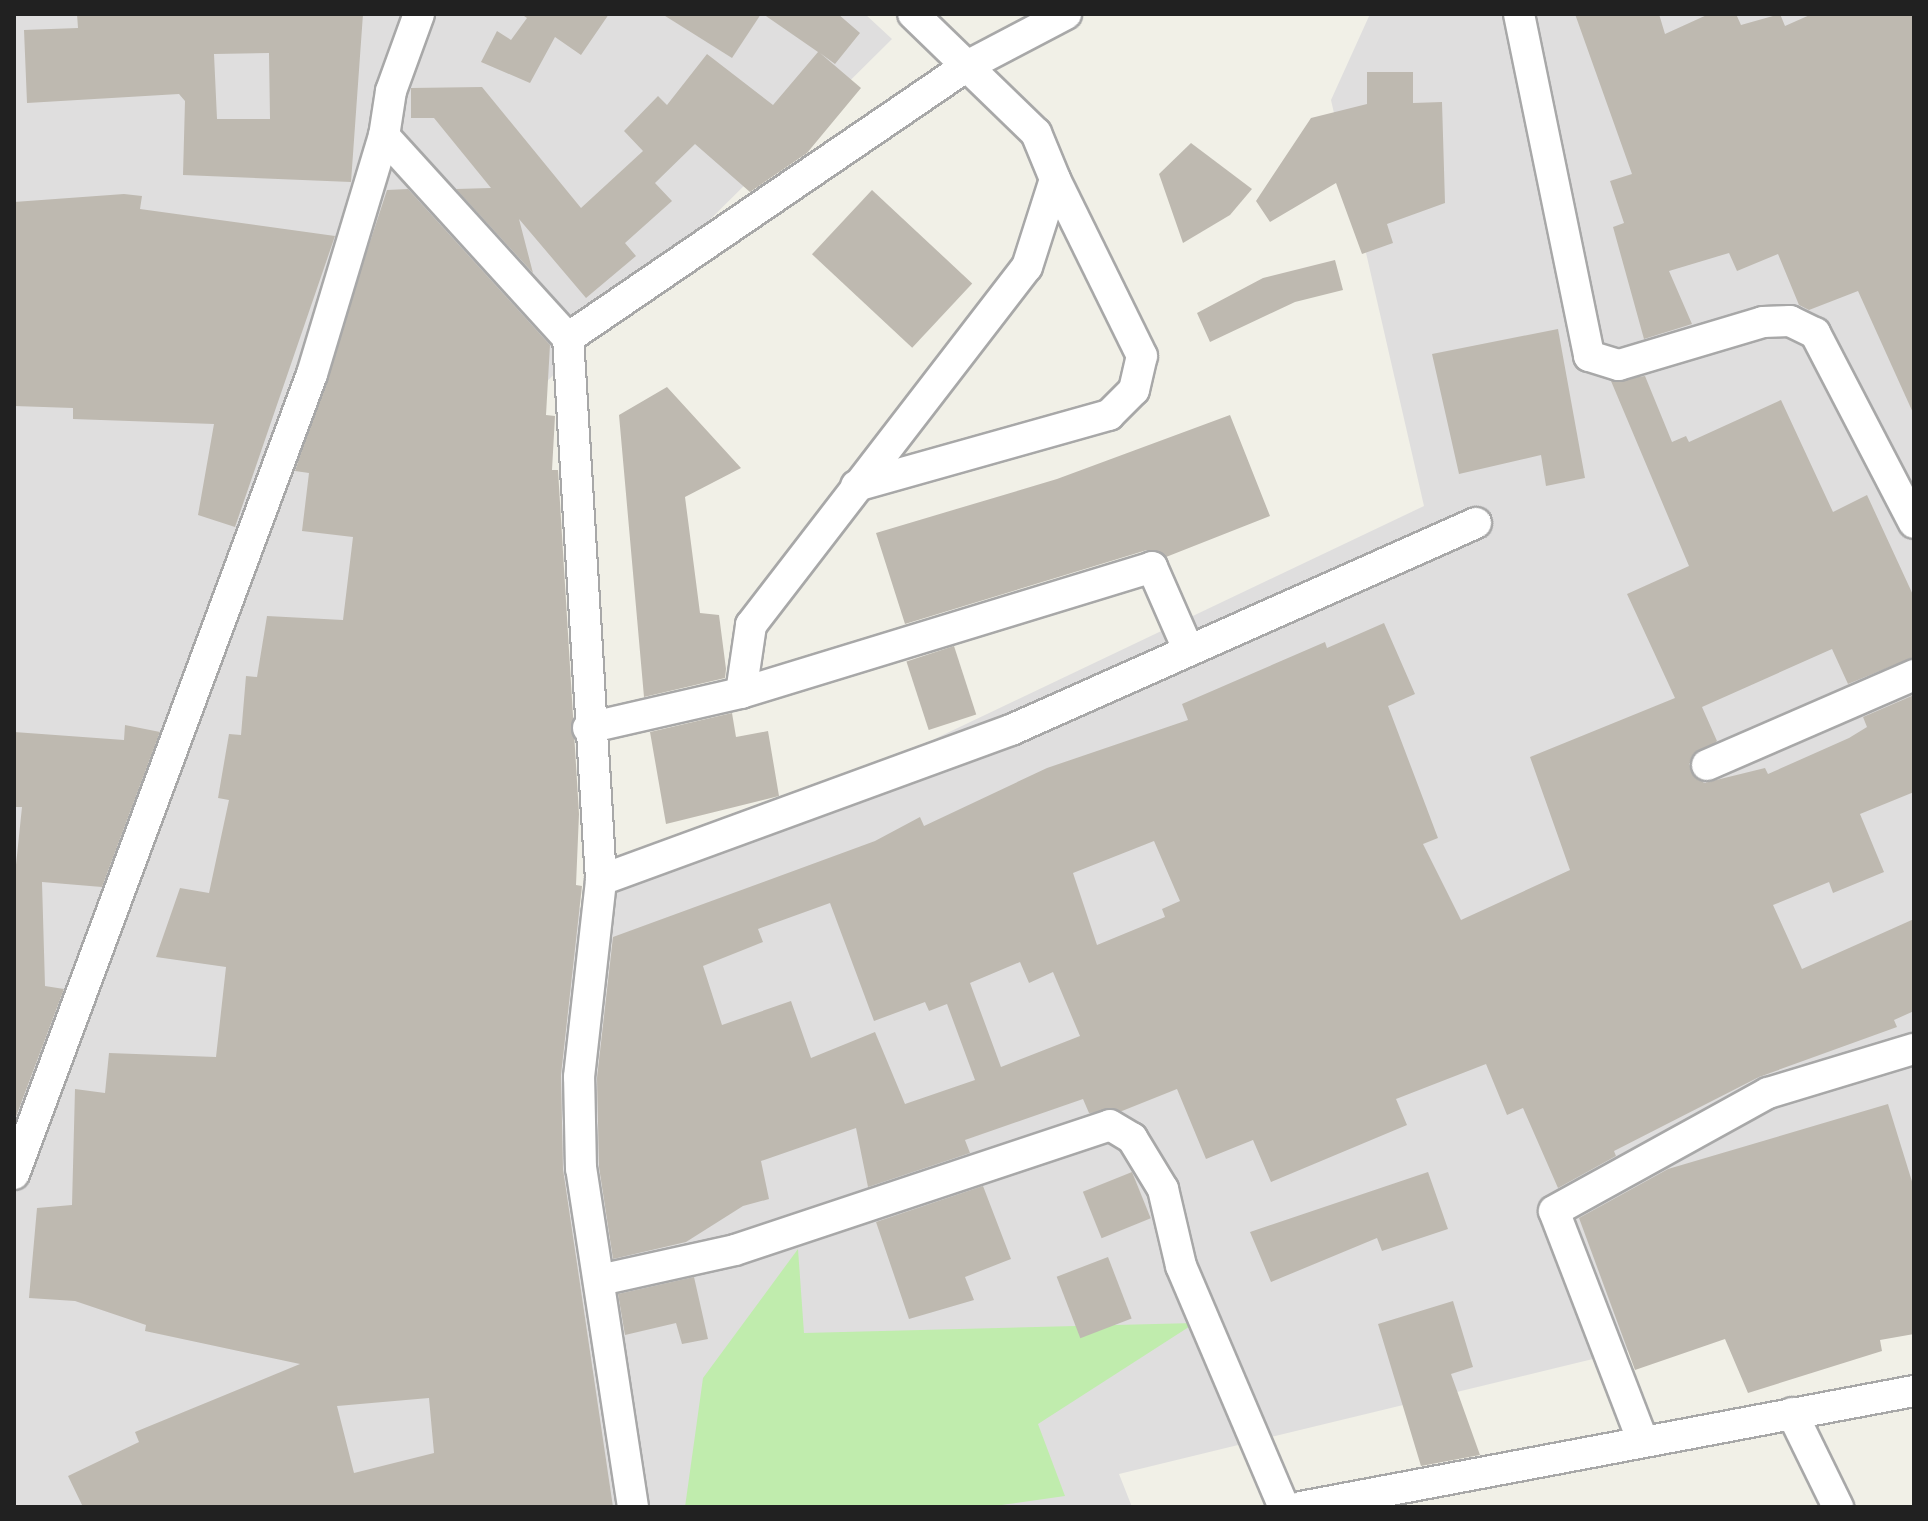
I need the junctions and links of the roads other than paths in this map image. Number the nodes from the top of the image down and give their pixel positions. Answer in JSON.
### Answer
{"nodes":[{"id":1,"x":419,"y":14,"type":"edge"},
{"id":2,"x":913,"y":14,"type":"edge"},
{"id":3,"x":1066,"y":14,"type":"edge"},
{"id":4,"x":1519,"y":14,"type":"edge"},
{"id":5,"x":967,"y":66,"type":"junction"},
{"id":6,"x":384,"y":136,"type":"junction"},
{"id":7,"x":1055,"y":179,"type":"junction"},
{"id":8,"x":568,"y":338,"type":"junction"},
{"id":9,"x":856,"y":486,"type":"junction"},
{"id":10,"x":1476,"y":523,"type":"dead end"},
{"id":11,"x":1914,"y":523,"type":"edge"},
{"id":12,"x":1188,"y":649,"type":"junction"},
{"id":13,"x":1914,"y":675,"type":"edge"},
{"id":14,"x":741,"y":693,"type":"junction"},
{"id":15,"x":588,"y":728,"type":"junction"},
{"id":16,"x":1707,"y":765,"type":"dead end"},
{"id":17,"x":601,"y":880,"type":"junction"},
{"id":18,"x":1914,"y":1049,"type":"edge"},
{"id":19,"x":14,"y":1174,"type":"edge"},
{"id":20,"x":600,"y":1280,"type":"junction"},
{"id":21,"x":1914,"y":1391,"type":"edge"},
{"id":22,"x":1792,"y":1413,"type":"junction"},
{"id":23,"x":1642,"y":1439,"type":"junction"},
{"id":24,"x":633,"y":1507,"type":"edge"},
{"id":25,"x":1284,"y":1507,"type":"edge"},
{"id":26,"x":1301,"y":1507,"type":"edge"},
{"id":27,"x":1838,"y":1507,"type":"edge"}],
"edges":[{"from":1,"to":6,"type":"street"},
{"from":2,"to":5,"type":"street"},
{"from":3,"to":5,"type":"street"},
{"from":4,"to":11,"type":"street"},
{"from":5,"to":7,"type":"street"},
{"from":5,"to":8,"type":"street"},
{"from":6,"to":8,"type":"street"},
{"from":6,"to":19,"type":"street"},
{"from":7,"to":9,"type":"street"},
{"from":7,"to":9,"type":"street"},
{"from":8,"to":15,"type":"street"},
{"from":9,"to":14,"type":"street"},
{"from":10,"to":12,"type":"street"},
{"from":12,"to":14,"type":"street"},
{"from":12,"to":17,"type":"street"},
{"from":13,"to":16,"type":"street"},
{"from":14,"to":15,"type":"street"},
{"from":15,"to":17,"type":"street"},
{"from":17,"to":20,"type":"street"},
{"from":18,"to":23,"type":"street"},
{"from":20,"to":24,"type":"street"},
{"from":20,"to":25,"type":"street"},
{"from":21,"to":22,"type":"street"},
{"from":22,"to":23,"type":"street"},
{"from":22,"to":27,"type":"street"},
{"from":23,"to":26,"type":"street"}]}
